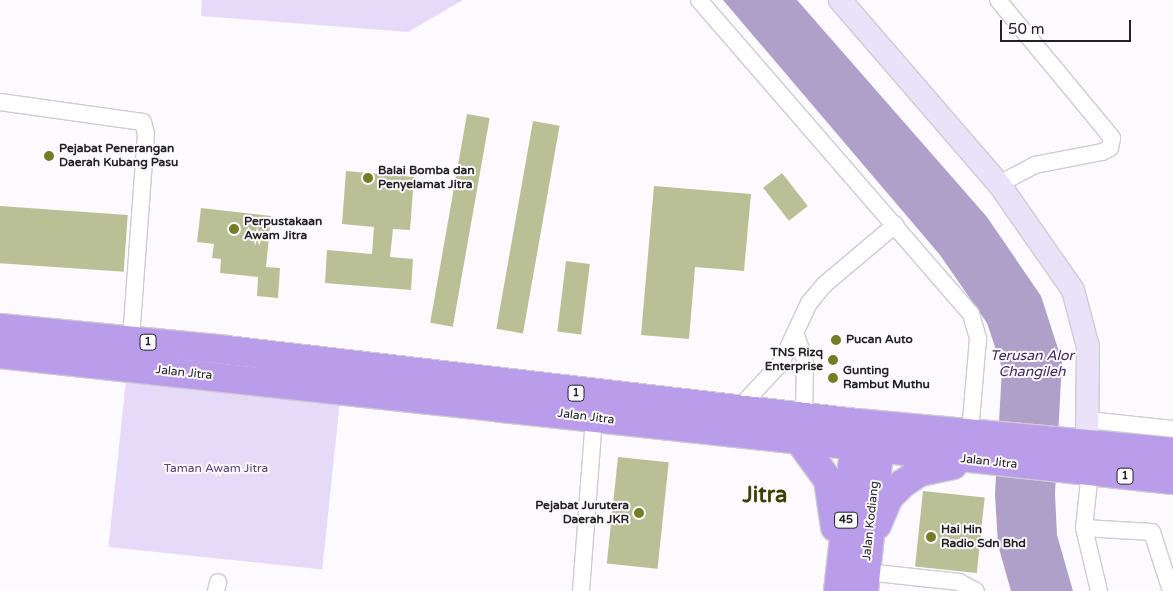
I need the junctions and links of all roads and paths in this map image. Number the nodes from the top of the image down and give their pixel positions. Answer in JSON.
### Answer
{"nodes":[{"id":1,"x":699,"y":0,"type":"edge"},
{"id":2,"x":840,"y":0,"type":"edge"},
{"id":3,"x":998,"y":0,"type":"edge"},
{"id":4,"x":0,"y":102,"type":"edge"},
{"id":5,"x":999,"y":184,"type":"junction"},
{"id":6,"x":895,"y":225,"type":"junction"},
{"id":7,"x":0,"y":328,"type":"edge"},
{"id":8,"x":797,"y":338,"type":"junction"},
{"id":9,"x":131,"y":340,"type":"junction"},
{"id":10,"x":0,"y":354,"type":"edge"},
{"id":11,"x":366,"y":379,"type":"junction"},
{"id":12,"x":738,"y":409,"type":"junction"},
{"id":13,"x":594,"y":419,"type":"junction"},
{"id":14,"x":1173,"y":429,"type":"edge"},
{"id":15,"x":802,"y":430,"type":"junction"},
{"id":16,"x":981,"y":434,"type":"junction"},
{"id":17,"x":1085,"y":436,"type":"junction"},
{"id":18,"x":868,"y":437,"type":"junction"},
{"id":19,"x":1173,"y":452,"type":"edge"},
{"id":20,"x":986,"y":462,"type":"junction"},
{"id":21,"x":1084,"y":472,"type":"junction"},
{"id":22,"x":1173,"y":480,"type":"edge"},
{"id":23,"x":1084,"y":528,"type":"junction"},
{"id":24,"x":866,"y":572,"type":"edge"},
{"id":25,"x":839,"y":586,"type":"edge"},
{"id":26,"x":958,"y":586,"type":"edge"},
{"id":27,"x":581,"y":591,"type":"edge"},
{"id":28,"x":976,"y":591,"type":"edge"},
{"id":29,"x":1099,"y":591,"type":"edge"},
{"id":30,"x":1171,"y":591,"type":"edge"}],
"edges":[{"from":1,"to":6,"type":"street"},
{"from":2,"to":5,"type":"street"},
{"from":3,"to":5,"type":"street"},
{"from":4,"to":9,"type":"street"},
{"from":5,"to":17,"type":"street"},
{"from":6,"to":8,"type":"street"},
{"from":6,"to":16,"type":"street"},
{"from":7,"to":9,"type":"highway","name":"Jalan Jitra","number":"1"},
{"from":8,"to":12,"type":"street"},
{"from":8,"to":15,"type":"street"},
{"from":9,"to":11,"type":"highway","name":"Jalan Jitra","number":"1"},
{"from":10,"to":11,"type":"highway","name":"Jalan Jitra","number":"1"},
{"from":11,"to":12,"type":"highway","name":"Jalan Jitra","number":"1"},
{"from":11,"to":13,"type":"highway","name":"Jalan Jitra","number":"1"},
{"from":12,"to":15,"type":"highway","name":"Jalan Jitra","number":"1"},
{"from":13,"to":15,"type":"highway","name":"Jalan Jitra","number":"1"},
{"from":13,"to":27,"type":"street"},
{"from":14,"to":17,"type":"street"},
{"from":15,"to":18,"type":"highway","name":"Jalan Jitra","number":"1"},
{"from":15,"to":25,"type":"highway"},
{"from":16,"to":17,"type":"highway","name":"Jalan Jitra","number":"1"},
{"from":16,"to":18,"type":"highway","name":"Jalan Jitra","number":"1"},
{"from":17,"to":19,"type":"highway","name":"Jalan Jitra","number":"1"},
{"from":18,"to":20,"type":"highway","name":"Jalan Jitra","number":"1"},
{"from":18,"to":24,"type":"highway","name":"Jalan Kodiang","number":"45"},
{"from":18,"to":25,"type":"highway","name":"Jalan Kodiang","number":"45"},
{"from":20,"to":21,"type":"highway","name":"Jalan Jitra","number":"1"},
{"from":20,"to":24,"type":"highway"},
{"from":21,"to":22,"type":"highway","name":"Jalan Jitra","number":"1"},
{"from":21,"to":23,"type":"street"},
{"from":23,"to":29,"type":"street"},
{"from":23,"to":30,"type":"street"},
{"from":24,"to":26,"type":"street"},
{"from":26,"to":28,"type":"street"}]}
